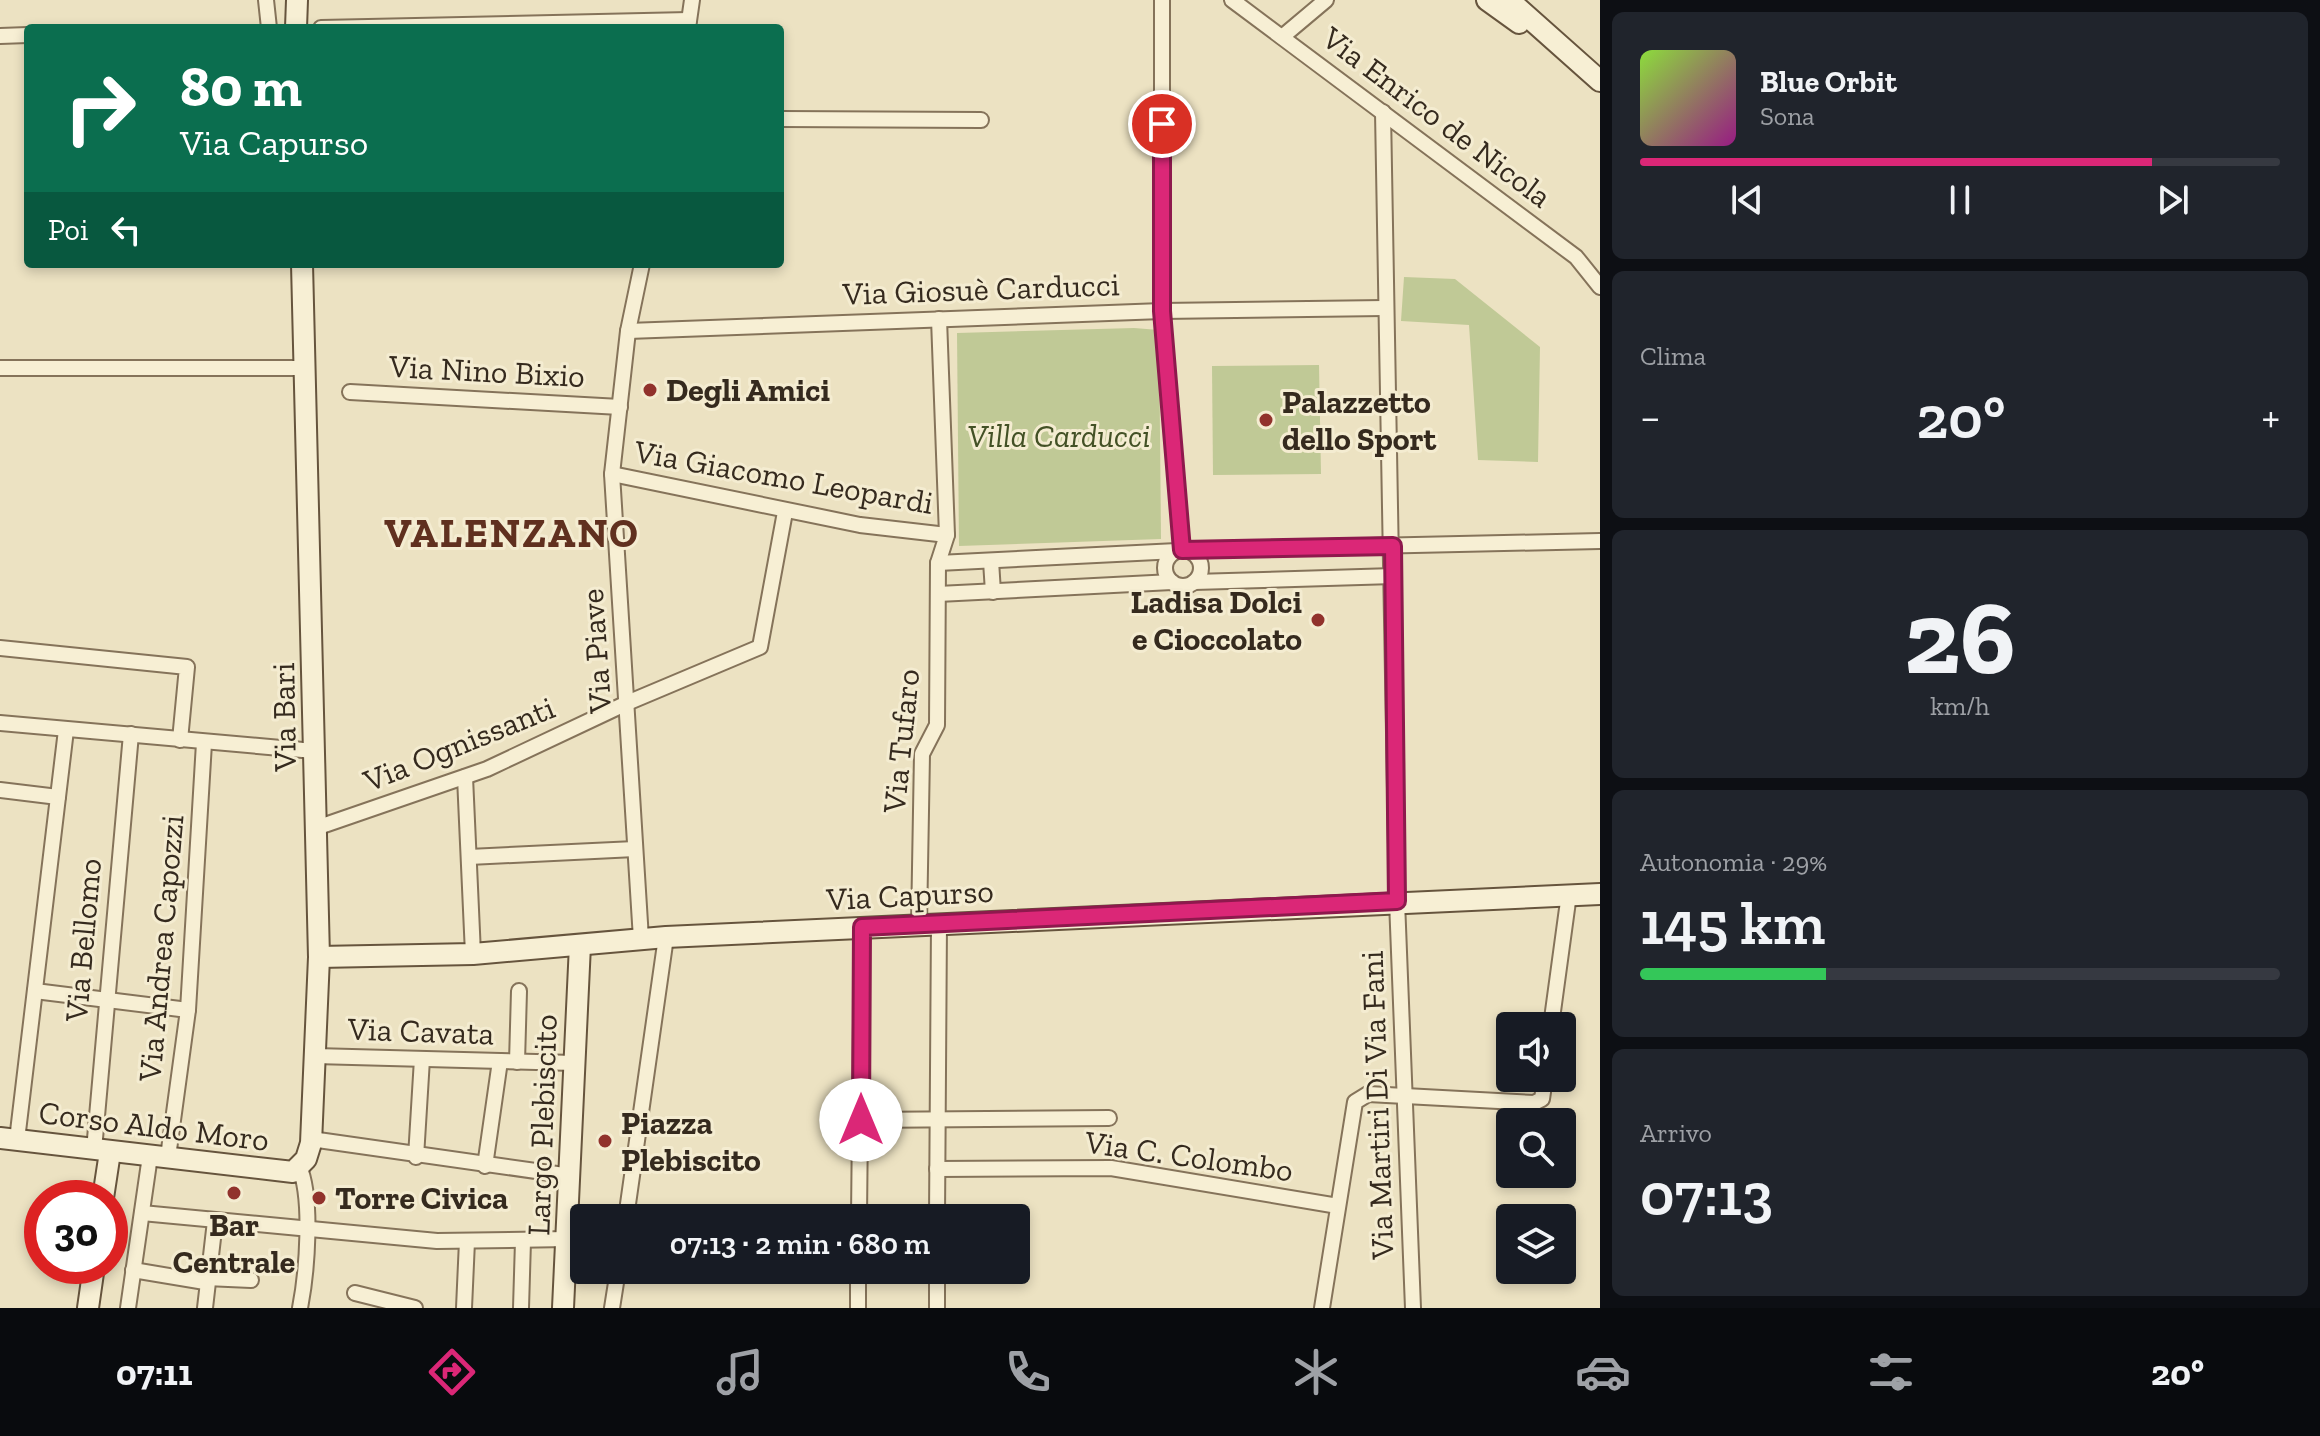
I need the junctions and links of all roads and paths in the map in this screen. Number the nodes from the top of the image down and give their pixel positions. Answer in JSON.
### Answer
{"nodes":[{"id":1,"x":266,"y":0,"type":"edge"},
{"id":2,"x":297,"y":0,"type":"edge"},
{"id":3,"x":692,"y":0,"type":"edge"},
{"id":4,"x":1162,"y":0,"type":"edge"},
{"id":5,"x":1232,"y":0,"type":"edge"},
{"id":6,"x":1326,"y":0,"type":"edge"},
{"id":7,"x":1487,"y":0,"type":"edge"},
{"id":8,"x":1509,"y":0,"type":"edge"},
{"id":9,"x":269,"y":24,"type":"edge"},
{"id":10,"x":296,"y":24,"type":"edge"},
{"id":11,"x":689,"y":24,"type":"edge"},
{"id":12,"x":24,"y":35,"type":"edge"},
{"id":13,"x":0,"y":36,"type":"edge"},
{"id":14,"x":1282,"y":37,"type":"junction"},
{"id":15,"x":1570,"y":56,"type":"junction"},
{"id":16,"x":1600,"y":81,"type":"edge"},
{"id":17,"x":1383,"y":112,"type":"junction"},
{"id":18,"x":784,"y":119,"type":"edge"},
{"id":19,"x":981,"y":120,"type":"dead end"},
{"id":20,"x":302,"y":268,"type":"edge"},
{"id":21,"x":641,"y":268,"type":"edge"},
{"id":22,"x":1600,"y":287,"type":"edge"},
{"id":23,"x":1384,"y":308,"type":"junction"},
{"id":24,"x":1162,"y":311,"type":"junction"},
{"id":25,"x":939,"y":319,"type":"junction"},
{"id":26,"x":628,"y":331,"type":"junction"},
{"id":27,"x":0,"y":368,"type":"edge"},
{"id":28,"x":304,"y":368,"type":"junction"},
{"id":29,"x":350,"y":392,"type":"dead end"},
{"id":30,"x":620,"y":407,"type":"junction"},
{"id":31,"x":612,"y":474,"type":"junction"},
{"id":32,"x":785,"y":512,"type":"junction"},
{"id":33,"x":947,"y":535,"type":"junction"},
{"id":34,"x":1600,"y":541,"type":"edge"},
{"id":35,"x":1393,"y":546,"type":"junction"},
{"id":36,"x":1346,"y":548,"type":"junction"},
{"id":37,"x":1182,"y":550,"type":"junction"},
{"id":38,"x":991,"y":561,"type":"junction"},
{"id":39,"x":938,"y":563,"type":"junction"},
{"id":40,"x":1394,"y":576,"type":"junction"},
{"id":41,"x":1347,"y":577,"type":"junction"},
{"id":42,"x":1172,"y":582,"type":"junction"},
{"id":43,"x":1194,"y":582,"type":"junction"},
{"id":44,"x":993,"y":592,"type":"junction"},
{"id":45,"x":938,"y":594,"type":"junction"},
{"id":46,"x":0,"y":648,"type":"edge"},
{"id":47,"x":627,"y":703,"type":"junction"},
{"id":48,"x":0,"y":723,"type":"edge"},
{"id":49,"x":66,"y":730,"type":"junction"},
{"id":50,"x":131,"y":734,"type":"junction"},
{"id":51,"x":180,"y":740,"type":"junction"},
{"id":52,"x":204,"y":743,"type":"junction"},
{"id":53,"x":314,"y":751,"type":"junction"},
{"id":54,"x":465,"y":777,"type":"junction"},
{"id":55,"x":0,"y":790,"type":"edge"},
{"id":56,"x":58,"y":797,"type":"junction"},
{"id":57,"x":316,"y":828,"type":"junction"},
{"id":58,"x":635,"y":849,"type":"junction"},
{"id":59,"x":469,"y":857,"type":"junction"},
{"id":60,"x":1569,"y":894,"type":"junction"},
{"id":61,"x":1600,"y":894,"type":"edge"},
{"id":62,"x":1397,"y":901,"type":"junction"},
{"id":63,"x":929,"y":924,"type":"junction"},
{"id":64,"x":862,"y":927,"type":"junction"},
{"id":65,"x":666,"y":937,"type":"junction"},
{"id":66,"x":641,"y":939,"type":"junction"},
{"id":67,"x":580,"y":945,"type":"junction"},
{"id":68,"x":473,"y":954,"type":"junction"},
{"id":69,"x":319,"y":957,"type":"junction"},
{"id":70,"x":35,"y":991,"type":"junction"},
{"id":71,"x":519,"y":991,"type":"dead end"},
{"id":72,"x":105,"y":1000,"type":"junction"},
{"id":73,"x":188,"y":1010,"type":"junction"},
{"id":74,"x":1553,"y":1012,"type":"edge"},
{"id":75,"x":315,"y":1056,"type":"junction"},
{"id":76,"x":422,"y":1059,"type":"junction"},
{"id":77,"x":500,"y":1061,"type":"junction"},
{"id":78,"x":517,"y":1062,"type":"junction"},
{"id":79,"x":574,"y":1063,"type":"junction"},
{"id":80,"x":1543,"y":1092,"type":"edge"},
{"id":81,"x":1405,"y":1096,"type":"junction"},
{"id":82,"x":1109,"y":1118,"type":"dead end"},
{"id":83,"x":861,"y":1120,"type":"junction"},
{"id":84,"x":937,"y":1121,"type":"junction"},
{"id":85,"x":9,"y":1139,"type":"edge"},
{"id":86,"x":311,"y":1139,"type":"junction"},
{"id":87,"x":102,"y":1151,"type":"junction"},
{"id":88,"x":159,"y":1157,"type":"junction"},
{"id":89,"x":416,"y":1157,"type":"junction"},
{"id":90,"x":299,"y":1166,"type":"junction"},
{"id":91,"x":485,"y":1166,"type":"junction"},
{"id":92,"x":937,"y":1169,"type":"junction"},
{"id":93,"x":571,"y":1176,"type":"junction"},
{"id":94,"x":103,"y":1180,"type":"edge"},
{"id":95,"x":628,"y":1204,"type":"edge"},
{"id":96,"x":859,"y":1204,"type":"edge"},
{"id":97,"x":937,"y":1204,"type":"edge"},
{"id":98,"x":1338,"y":1206,"type":"junction"},
{"id":99,"x":142,"y":1213,"type":"junction"},
{"id":100,"x":215,"y":1221,"type":"junction"},
{"id":101,"x":305,"y":1231,"type":"junction"},
{"id":102,"x":568,"y":1239,"type":"junction"},
{"id":103,"x":467,"y":1241,"type":"junction"},
{"id":104,"x":523,"y":1241,"type":"junction"},
{"id":105,"x":133,"y":1270,"type":"junction"},
{"id":106,"x":206,"y":1280,"type":"junction"},
{"id":107,"x":251,"y":1280,"type":"dead end"},
{"id":108,"x":91,"y":1284,"type":"edge"},
{"id":109,"x":616,"y":1284,"type":"edge"},
{"id":110,"x":858,"y":1284,"type":"edge"},
{"id":111,"x":937,"y":1284,"type":"edge"},
{"id":112,"x":355,"y":1293,"type":"dead end"},
{"id":113,"x":388,"y":1305,"type":"edge"},
{"id":114,"x":88,"y":1308,"type":"edge"},
{"id":115,"x":128,"y":1308,"type":"edge"},
{"id":116,"x":205,"y":1308,"type":"edge"},
{"id":117,"x":300,"y":1308,"type":"edge"},
{"id":118,"x":415,"y":1308,"type":"edge"},
{"id":119,"x":464,"y":1308,"type":"edge"},
{"id":120,"x":521,"y":1308,"type":"edge"},
{"id":121,"x":563,"y":1308,"type":"edge"},
{"id":122,"x":612,"y":1308,"type":"edge"},
{"id":123,"x":858,"y":1308,"type":"edge"},
{"id":124,"x":937,"y":1308,"type":"edge"},
{"id":125,"x":1322,"y":1308,"type":"edge"},
{"id":126,"x":1413,"y":1308,"type":"edge"}],
"edges":[{"from":1,"to":9,"type":"street"},
{"from":2,"to":10,"type":"street"},
{"from":3,"to":11,"type":"street"},
{"from":4,"to":24,"type":"street"},
{"from":5,"to":14,"type":"street","name":"Via Enrico de Nicola"},
{"from":6,"to":14,"type":"street"},
{"from":7,"to":15,"type":"street"},
{"from":8,"to":15,"type":"street"},
{"from":12,"to":13,"type":"street"},
{"from":14,"to":17,"type":"street","name":"Via Enrico de Nicola"},
{"from":15,"to":16,"type":"street"},
{"from":17,"to":22,"type":"street","name":"Via Enrico de Nicola"},
{"from":17,"to":23,"type":"street","name":"Via Martiri Di Via Fani"},
{"from":18,"to":19,"type":"street"},
{"from":20,"to":28,"type":"street","name":"Via Bari"},
{"from":21,"to":26,"type":"street","name":"Via Piave"},
{"from":23,"to":24,"type":"street","name":"Via Giosuè Carducci"},
{"from":23,"to":35,"type":"street","name":"Via Martiri Di Via Fani"},
{"from":24,"to":25,"type":"street","name":"Via Giosuè Carducci"},
{"from":24,"to":37,"type":"street"},
{"from":25,"to":26,"type":"street","name":"Via Giosuè Carducci"},
{"from":25,"to":33,"type":"street","name":"Via Tufaro"},
{"from":26,"to":30,"type":"street","name":"Via Piave"},
{"from":27,"to":28,"type":"street"},
{"from":28,"to":53,"type":"street","name":"Via Bari"},
{"from":29,"to":30,"type":"street","name":"Via Nino Bixio"},
{"from":30,"to":31,"type":"street","name":"Via Piave"},
{"from":31,"to":32,"type":"street","name":"Via Giacomo Leopardi"},
{"from":31,"to":47,"type":"street","name":"Via Piave"},
{"from":32,"to":33,"type":"street","name":"Via Giacomo Leopardi"},
{"from":32,"to":47,"type":"street","name":"Via Ognissanti"},
{"from":33,"to":39,"type":"street","name":"Via Tufaro"},
{"from":34,"to":35,"type":"street"},
{"from":35,"to":36,"type":"street"},
{"from":35,"to":40,"type":"street","name":"Via Martiri Di Via Fani"},
{"from":36,"to":37,"type":"street"},
{"from":36,"to":41,"type":"street"},
{"from":37,"to":38,"type":"street"},
{"from":37,"to":42,"type":"street"},
{"from":37,"to":43,"type":"street"},
{"from":38,"to":39,"type":"street"},
{"from":38,"to":44,"type":"street"},
{"from":39,"to":45,"type":"street","name":"Via Tufaro"},
{"from":40,"to":41,"type":"street"},
{"from":40,"to":62,"type":"street","name":"Via Martiri Di Via Fani"},
{"from":41,"to":43,"type":"street"},
{"from":42,"to":43,"type":"street"},
{"from":42,"to":44,"type":"street"},
{"from":44,"to":45,"type":"street"},
{"from":45,"to":63,"type":"street","name":"Via Tufaro"},
{"from":46,"to":51,"type":"street"},
{"from":47,"to":54,"type":"street","name":"Via Ognissanti"},
{"from":47,"to":58,"type":"street","name":"Via Piave"},
{"from":48,"to":49,"type":"street"},
{"from":49,"to":50,"type":"street"},
{"from":49,"to":56,"type":"street"},
{"from":50,"to":51,"type":"street"},
{"from":50,"to":72,"type":"street","name":"Via Bellomo"},
{"from":51,"to":52,"type":"street"},
{"from":52,"to":53,"type":"street"},
{"from":52,"to":73,"type":"street","name":"Via Andrea Capozzi"},
{"from":53,"to":57,"type":"street","name":"Via Bari"},
{"from":54,"to":57,"type":"street","name":"Via Ognissanti"},
{"from":54,"to":59,"type":"street"},
{"from":55,"to":56,"type":"street"},
{"from":56,"to":70,"type":"street"},
{"from":57,"to":69,"type":"street","name":"Via Bari"},
{"from":58,"to":59,"type":"street"},
{"from":58,"to":66,"type":"street","name":"Via Piave"},
{"from":59,"to":68,"type":"street"},
{"from":60,"to":61,"type":"street","name":"Via Capurso"},
{"from":60,"to":62,"type":"street","name":"Via Capurso"},
{"from":60,"to":74,"type":"street"},
{"from":62,"to":63,"type":"street","name":"Via Capurso"},
{"from":62,"to":81,"type":"street","name":"Via Martiri Di Via Fani"},
{"from":63,"to":64,"type":"street","name":"Via Capurso"},
{"from":63,"to":84,"type":"street","name":"Via Tufaro"},
{"from":64,"to":65,"type":"street","name":"Via Capurso"},
{"from":64,"to":83,"type":"street"},
{"from":65,"to":66,"type":"street","name":"Via Capurso"},
{"from":65,"to":95,"type":"street"},
{"from":66,"to":67,"type":"street","name":"Via Capurso"},
{"from":67,"to":68,"type":"street","name":"Via Capurso"},
{"from":67,"to":79,"type":"street","name":"Largo Plebiscito"},
{"from":68,"to":69,"type":"street","name":"Via Capurso"},
{"from":69,"to":75,"type":"street","name":"Via Bari"},
{"from":70,"to":72,"type":"street"},
{"from":70,"to":85,"type":"street"},
{"from":71,"to":78,"type":"street"},
{"from":72,"to":73,"type":"street"},
{"from":72,"to":87,"type":"street","name":"Via Bellomo"},
{"from":73,"to":88,"type":"street","name":"Via Andrea Capozzi"},
{"from":75,"to":76,"type":"street","name":"Via Cavata"},
{"from":75,"to":86,"type":"street","name":"Via Bari"},
{"from":76,"to":77,"type":"street","name":"Via Cavata"},
{"from":76,"to":89,"type":"street"},
{"from":77,"to":78,"type":"street","name":"Via Cavata"},
{"from":77,"to":91,"type":"street"},
{"from":78,"to":79,"type":"street","name":"Via Cavata"},
{"from":79,"to":93,"type":"street","name":"Largo Plebiscito"},
{"from":80,"to":81,"type":"street"},
{"from":81,"to":98,"type":"street"},
{"from":81,"to":126,"type":"street","name":"Via Martiri Di Via Fani"},
{"from":82,"to":84,"type":"street"},
{"from":83,"to":84,"type":"street"},
{"from":83,"to":96,"type":"street"},
{"from":84,"to":92,"type":"street","name":"Via Tufaro"},
{"from":85,"to":87,"type":"street","name":"Corso Aldo Moro"},
{"from":86,"to":89,"type":"street"},
{"from":86,"to":90,"type":"street","name":"Via Bari"},
{"from":87,"to":88,"type":"street","name":"Corso Aldo Moro"},
{"from":87,"to":94,"type":"street"},
{"from":88,"to":90,"type":"street","name":"Corso Aldo Moro"},
{"from":88,"to":99,"type":"street","name":"Via Andrea Capozzi"},
{"from":89,"to":91,"type":"street"},
{"from":90,"to":101,"type":"street"},
{"from":91,"to":93,"type":"street"},
{"from":92,"to":97,"type":"street","name":"Via Tufaro"},
{"from":92,"to":98,"type":"street","name":"Via C. Colombo"},
{"from":93,"to":102,"type":"street","name":"Largo Plebiscito"},
{"from":98,"to":125,"type":"street"},
{"from":99,"to":100,"type":"street"},
{"from":99,"to":105,"type":"street","name":"Via Andrea Capozzi"},
{"from":100,"to":101,"type":"street"},
{"from":100,"to":106,"type":"street"},
{"from":101,"to":103,"type":"street"},
{"from":101,"to":117,"type":"street"},
{"from":102,"to":104,"type":"street"},
{"from":102,"to":121,"type":"street","name":"Largo Plebiscito"},
{"from":103,"to":104,"type":"street"},
{"from":103,"to":119,"type":"street"},
{"from":104,"to":120,"type":"street"},
{"from":105,"to":106,"type":"street"},
{"from":105,"to":115,"type":"street","name":"Via Andrea Capozzi"},
{"from":106,"to":107,"type":"street"},
{"from":106,"to":116,"type":"street"},
{"from":108,"to":114,"type":"street"},
{"from":109,"to":122,"type":"street"},
{"from":110,"to":123,"type":"street"},
{"from":111,"to":124,"type":"street"},
{"from":112,"to":113,"type":"street"},
{"from":113,"to":118,"type":"street"}]}
